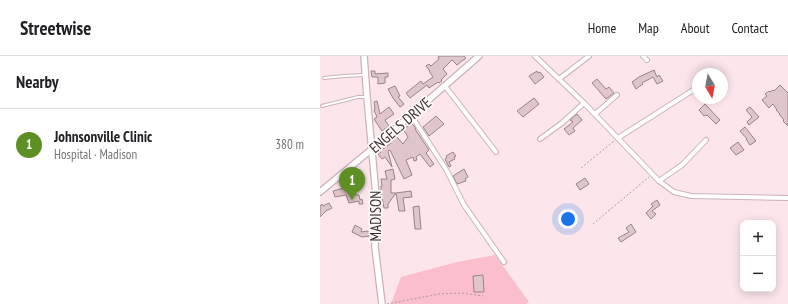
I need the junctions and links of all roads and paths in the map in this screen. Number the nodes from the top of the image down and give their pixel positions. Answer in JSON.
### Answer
{"nodes":[{"id":1,"x":364,"y":56,"type":"edge"},
{"id":2,"x":479,"y":56,"type":"edge"},
{"id":3,"x":535,"y":56,"type":"edge"},
{"id":4,"x":589,"y":56,"type":"edge"},
{"id":5,"x":643,"y":56,"type":"edge"},
{"id":6,"x":647,"y":60,"type":"dead end"},
{"id":7,"x":365,"y":75,"type":"junction"},
{"id":8,"x":324,"y":78,"type":"dead end"},
{"id":9,"x":559,"y":79,"type":"junction"},
{"id":10,"x":445,"y":86,"type":"junction"},
{"id":11,"x":692,"y":91,"type":"edge"},
{"id":12,"x":617,"y":95,"type":"dead end"},
{"id":13,"x":367,"y":97,"type":"junction"},
{"id":14,"x":584,"y":103,"type":"junction"},
{"id":15,"x":322,"y":106,"type":"dead end"},
{"id":16,"x":595,"y":114,"type":"junction"},
{"id":17,"x":411,"y":115,"type":"junction"},
{"id":18,"x":618,"y":138,"type":"junction"},
{"id":19,"x":540,"y":139,"type":"dead end"},
{"id":20,"x":706,"y":140,"type":"dead end"},
{"id":21,"x":372,"y":148,"type":"junction"},
{"id":22,"x":496,"y":152,"type":"dead end"},
{"id":23,"x":581,"y":168,"type":"dead end"},
{"id":24,"x":653,"y":174,"type":"junction"},
{"id":25,"x":658,"y":181,"type":"junction"},
{"id":26,"x":320,"y":192,"type":"edge"},
{"id":27,"x":788,"y":198,"type":"edge"},
{"id":28,"x":593,"y":224,"type":"dead end"},
{"id":29,"x":504,"y":262,"type":"dead end"},
{"id":30,"x":483,"y":296,"type":"dead end"},
{"id":31,"x":382,"y":304,"type":"edge"},
{"id":32,"x":387,"y":304,"type":"edge"}],
"edges":[{"from":1,"to":7,"type":"street","name":"MADISON"},
{"from":2,"to":10,"type":"street","name":"ENGELS DRIVE"},
{"from":3,"to":9,"type":"street"},
{"from":4,"to":9,"type":"street"},
{"from":5,"to":6,"type":"street"},
{"from":7,"to":8,"type":"lane"},
{"from":7,"to":13,"type":"street","name":"MADISON"},
{"from":9,"to":14,"type":"street"},
{"from":10,"to":17,"type":"street","name":"ENGELS DRIVE"},
{"from":10,"to":22,"type":"street"},
{"from":11,"to":18,"type":"street"},
{"from":12,"to":16,"type":"street"},
{"from":13,"to":15,"type":"lane"},
{"from":13,"to":21,"type":"street","name":"MADISON"},
{"from":14,"to":16,"type":"street"},
{"from":14,"to":19,"type":"street"},
{"from":16,"to":18,"type":"street"},
{"from":17,"to":21,"type":"street","name":"ENGELS DRIVE"},
{"from":17,"to":29,"type":"street"},
{"from":18,"to":23,"type":"path"},
{"from":18,"to":24,"type":"street"},
{"from":20,"to":25,"type":"street"},
{"from":21,"to":26,"type":"street","name":"ENGELS DRIVE"},
{"from":21,"to":31,"type":"street","name":"MADISON"},
{"from":24,"to":25,"type":"street"},
{"from":24,"to":28,"type":"path"},
{"from":25,"to":27,"type":"street"},
{"from":30,"to":32,"type":"path"}]}
